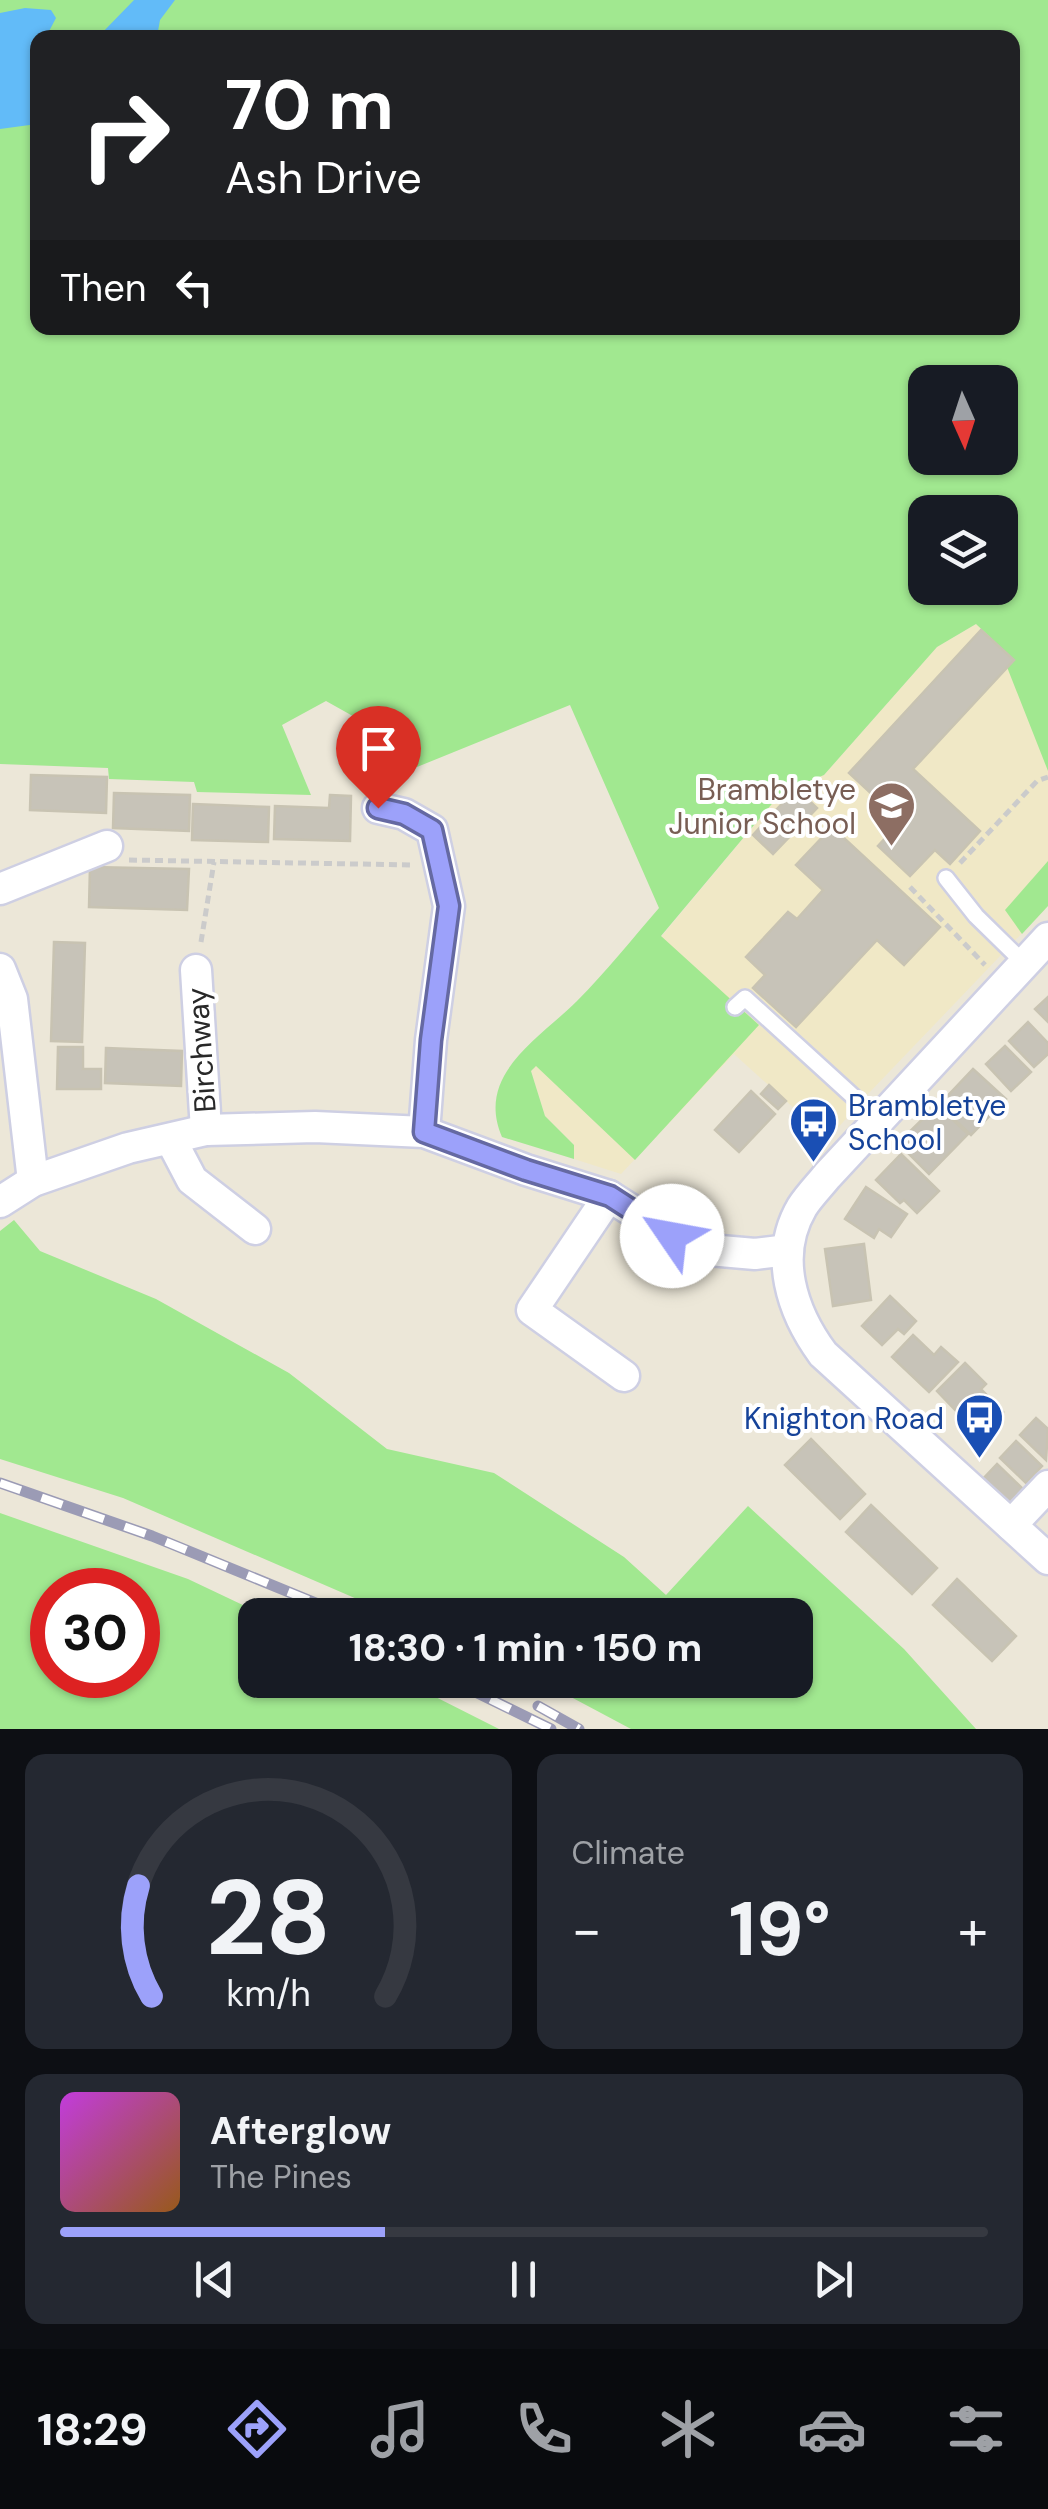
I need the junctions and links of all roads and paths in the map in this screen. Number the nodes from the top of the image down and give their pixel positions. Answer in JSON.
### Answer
{"nodes":[{"id":1,"x":1048,"y":777,"type":"edge"},
{"id":2,"x":378,"y":808,"type":"dead end"},
{"id":3,"x":107,"y":846,"type":"dead end"},
{"id":4,"x":76,"y":859,"type":"junction"},
{"id":5,"x":214,"y":862,"type":"junction"},
{"id":6,"x":440,"y":866,"type":"junction"},
{"id":7,"x":946,"y":878,"type":"junction"},
{"id":8,"x":910,"y":887,"type":"dead end"},
{"id":9,"x":0,"y":889,"type":"edge"},
{"id":10,"x":923,"y":901,"type":"junction"},
{"id":11,"x":1048,"y":938,"type":"edge"},
{"id":12,"x":0,"y":970,"type":"edge"},
{"id":13,"x":196,"y":970,"type":"joint"},
{"id":14,"x":1014,"y":974,"type":"junction"},
{"id":15,"x":736,"y":1007,"type":"dead end"},
{"id":16,"x":879,"y":1120,"type":"junction"},
{"id":17,"x":206,"y":1130,"type":"junction"},
{"id":18,"x":424,"y":1132,"type":"junction"},
{"id":19,"x":171,"y":1140,"type":"junction"},
{"id":20,"x":33,"y":1182,"type":"junction"},
{"id":21,"x":610,"y":1196,"type":"junction"},
{"id":22,"x":0,"y":1202,"type":"edge"},
{"id":23,"x":255,"y":1229,"type":"dead end"},
{"id":24,"x":788,"y":1250,"type":"junction"},
{"id":25,"x":624,"y":1376,"type":"dead end"},
{"id":26,"x":1048,"y":1486,"type":"edge"},
{"id":27,"x":1011,"y":1526,"type":"junction"},
{"id":28,"x":1048,"y":1559,"type":"edge"}],
"edges":[{"from":1,"to":7,"type":"path"},
{"from":2,"to":6,"type":"street"},
{"from":3,"to":4,"type":"street"},
{"from":4,"to":5,"type":"path"},
{"from":4,"to":9,"type":"street"},
{"from":5,"to":6,"type":"path"},
{"from":5,"to":13,"type":"path"},
{"from":6,"to":18,"type":"street"},
{"from":7,"to":10,"type":"path"},
{"from":7,"to":14,"type":"lane"},
{"from":8,"to":10,"type":"path"},
{"from":10,"to":14,"type":"path"},
{"from":11,"to":14,"type":"street"},
{"from":12,"to":20,"type":"street"},
{"from":13,"to":17,"type":"street","name":"Birchway"},
{"from":14,"to":16,"type":"street"},
{"from":15,"to":16,"type":"lane"},
{"from":16,"to":24,"type":"street"},
{"from":17,"to":18,"type":"street"},
{"from":17,"to":19,"type":"street"},
{"from":18,"to":21,"type":"street"},
{"from":19,"to":20,"type":"street"},
{"from":19,"to":23,"type":"street"},
{"from":20,"to":22,"type":"street"},
{"from":21,"to":24,"type":"street"},
{"from":21,"to":25,"type":"street"},
{"from":24,"to":27,"type":"street"},
{"from":26,"to":27,"type":"street"},
{"from":27,"to":28,"type":"street"}]}
